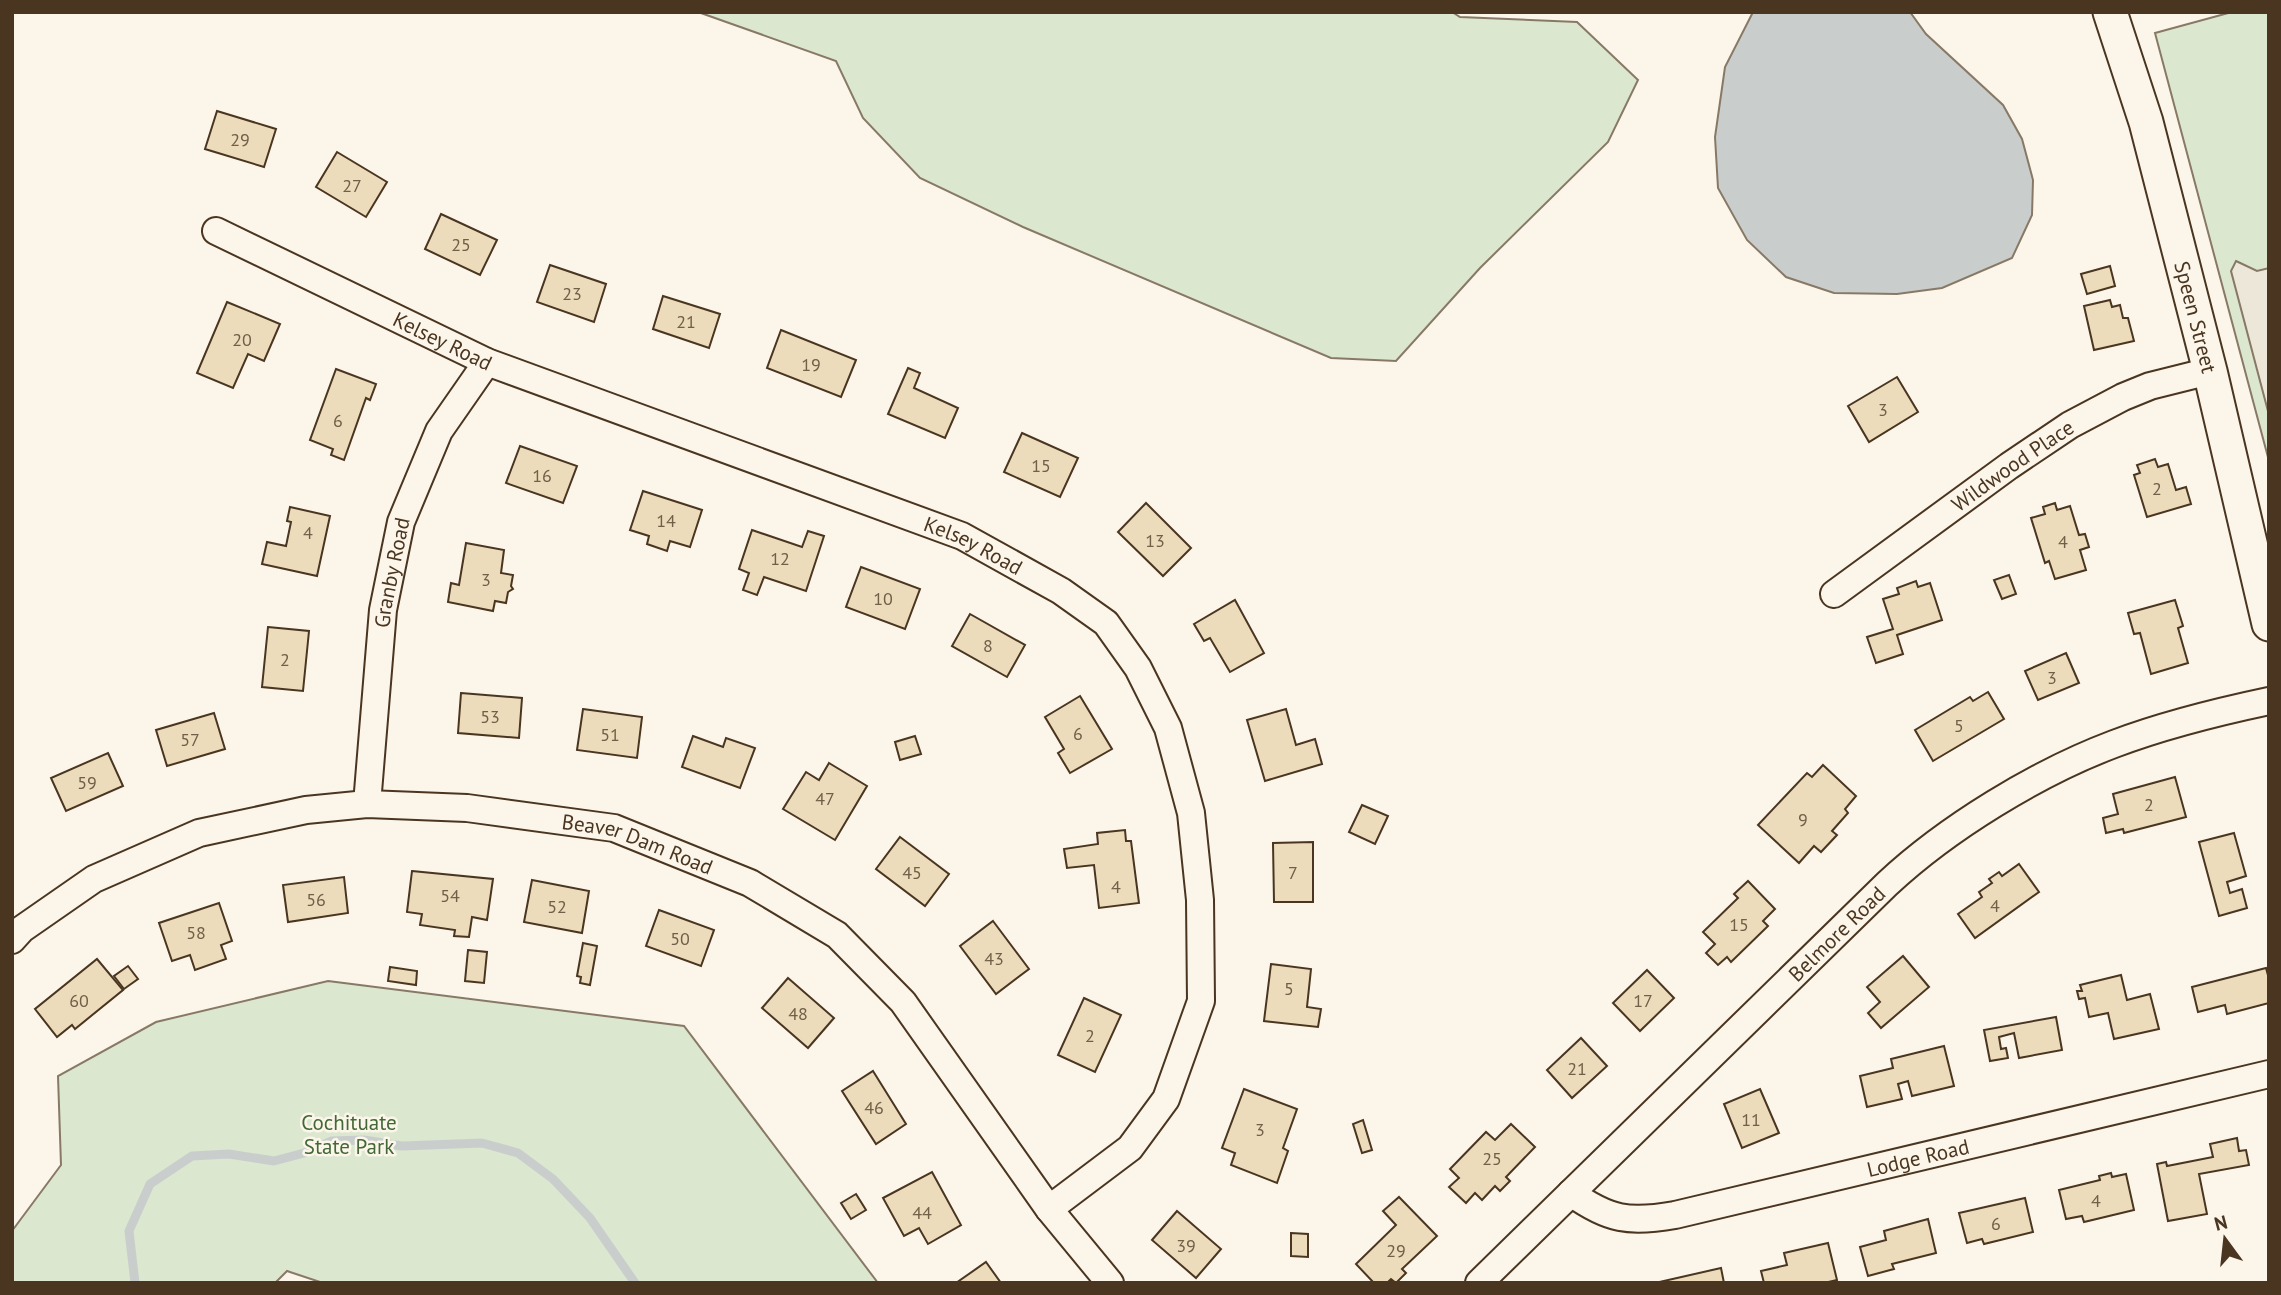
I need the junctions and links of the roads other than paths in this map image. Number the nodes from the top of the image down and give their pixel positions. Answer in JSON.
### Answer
{"nodes":[{"id":1,"x":2110,"y":12,"type":"edge"},
{"id":2,"x":216,"y":231,"type":"dead end"},
{"id":3,"x":487,"y":362,"type":"junction"},
{"id":4,"x":2210,"y":371,"type":"junction"},
{"id":5,"x":1835,"y":594,"type":"dead end"},
{"id":6,"x":2269,"y":624,"type":"edge"},
{"id":7,"x":2269,"y":701,"type":"edge"},
{"id":8,"x":368,"y":804,"type":"junction"},
{"id":9,"x":12,"y":940,"type":"edge"},
{"id":10,"x":2269,"y":1074,"type":"edge"},
{"id":11,"x":1571,"y":1193,"type":"junction"},
{"id":12,"x":1049,"y":1209,"type":"junction"},
{"id":13,"x":1110,"y":1283,"type":"edge"},
{"id":14,"x":1479,"y":1283,"type":"edge"}],
"edges":[{"from":1,"to":4,"type":"street","name":"Speen Street"},
{"from":2,"to":3,"type":"street","name":"Kelsey Road"},
{"from":3,"to":8,"type":"street","name":"Granby Road"},
{"from":3,"to":12,"type":"street","name":"Kelsey Road"},
{"from":4,"to":5,"type":"street","name":"Wildwood Place"},
{"from":4,"to":6,"type":"street","name":"Speen Street"},
{"from":7,"to":11,"type":"street","name":"Belmore Road"},
{"from":8,"to":9,"type":"street","name":"Beaver Dam Road"},
{"from":8,"to":12,"type":"street","name":"Beaver Dam Road"},
{"from":10,"to":11,"type":"street","name":"Lodge Road"},
{"from":11,"to":14,"type":"street","name":"Belmore Road"},
{"from":12,"to":13,"type":"street","name":"Beaver Dam Road"}]}
